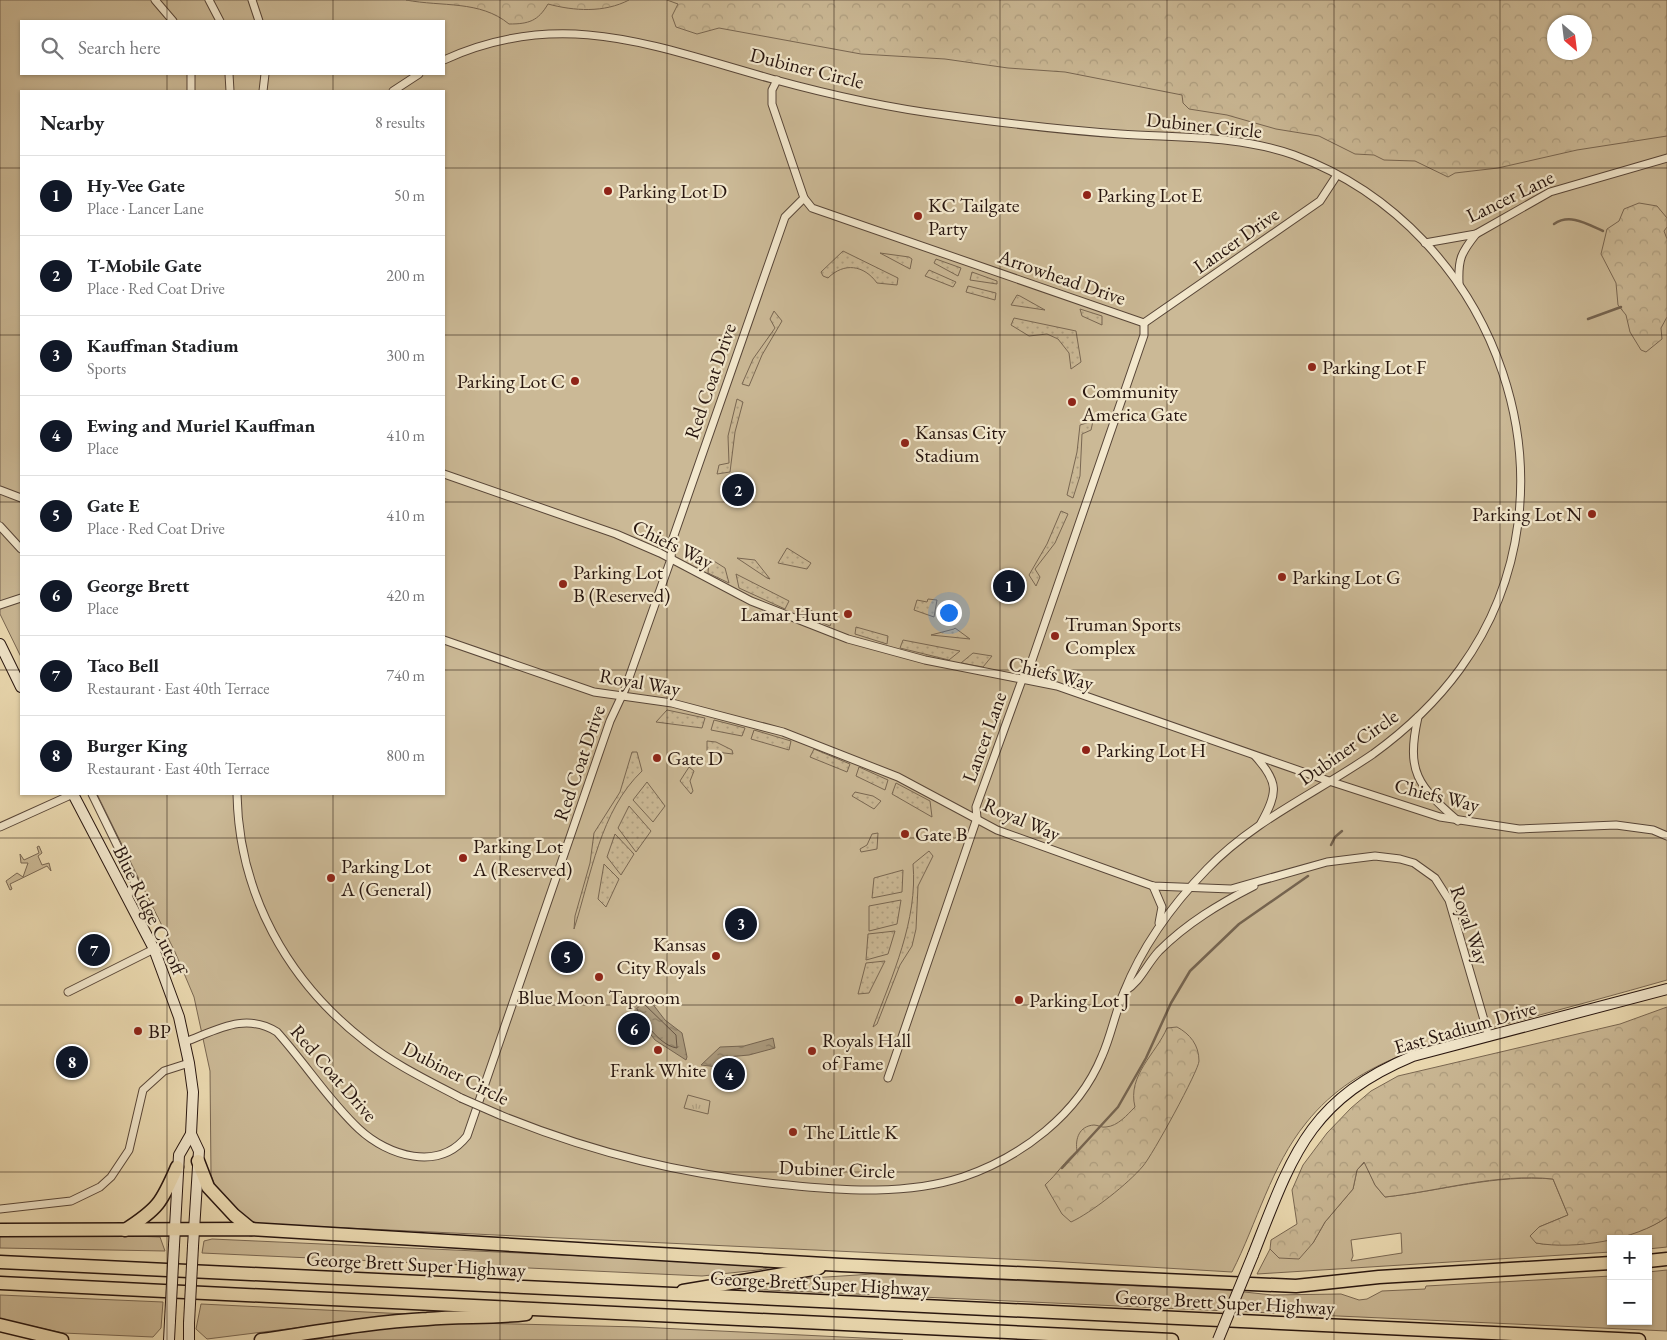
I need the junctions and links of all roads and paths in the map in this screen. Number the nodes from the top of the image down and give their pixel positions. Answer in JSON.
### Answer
{"nodes":[{"id":1,"x":156,"y":0,"type":"edge"},
{"id":2,"x":209,"y":0,"type":"edge"},
{"id":3,"x":252,"y":0,"type":"edge"},
{"id":4,"x":172,"y":20,"type":"edge"},
{"id":5,"x":219,"y":20,"type":"edge"},
{"id":6,"x":259,"y":20,"type":"edge"},
{"id":7,"x":445,"y":60,"type":"edge"},
{"id":8,"x":191,"y":75,"type":"edge"},
{"id":9,"x":229,"y":75,"type":"edge"},
{"id":10,"x":265,"y":75,"type":"edge"},
{"id":11,"x":417,"y":75,"type":"edge"},
{"id":12,"x":777,"y":80,"type":"junction"},
{"id":13,"x":191,"y":90,"type":"edge"},
{"id":14,"x":230,"y":90,"type":"edge"},
{"id":15,"x":263,"y":90,"type":"edge"},
{"id":16,"x":395,"y":90,"type":"edge"},
{"id":17,"x":1667,"y":158,"type":"edge"},
{"id":18,"x":1337,"y":175,"type":"junction"},
{"id":19,"x":804,"y":198,"type":"junction"},
{"id":20,"x":1476,"y":234,"type":"junction"},
{"id":21,"x":1425,"y":243,"type":"junction"},
{"id":22,"x":1459,"y":283,"type":"junction"},
{"id":23,"x":1144,"y":323,"type":"junction"},
{"id":24,"x":445,"y":474,"type":"edge"},
{"id":25,"x":0,"y":490,"type":"edge"},
{"id":26,"x":20,"y":498,"type":"edge"},
{"id":27,"x":0,"y":526,"type":"edge"},
{"id":28,"x":20,"y":548,"type":"edge"},
{"id":29,"x":671,"y":559,"type":"junction"},
{"id":30,"x":20,"y":598,"type":"edge"},
{"id":31,"x":0,"y":605,"type":"edge"},
{"id":32,"x":445,"y":640,"type":"edge"},
{"id":33,"x":0,"y":644,"type":"edge"},
{"id":34,"x":1022,"y":680,"type":"junction"},
{"id":35,"x":20,"y":686,"type":"edge"},
{"id":36,"x":621,"y":695,"type":"junction"},
{"id":37,"x":1418,"y":717,"type":"junction"},
{"id":38,"x":1254,"y":755,"type":"junction"},
{"id":39,"x":1329,"y":781,"type":"junction"},
{"id":40,"x":71,"y":795,"type":"edge"},
{"id":41,"x":74,"y":795,"type":"edge"},
{"id":42,"x":92,"y":795,"type":"edge"},
{"id":43,"x":237,"y":795,"type":"edge"},
{"id":44,"x":977,"y":818,"type":"junction"},
{"id":45,"x":1458,"y":821,"type":"junction"},
{"id":46,"x":1259,"y":825,"type":"junction"},
{"id":47,"x":0,"y":827,"type":"edge"},
{"id":48,"x":1667,"y":836,"type":"edge"},
{"id":49,"x":1263,"y":882,"type":"junction"},
{"id":50,"x":1153,"y":886,"type":"junction"},
{"id":51,"x":1189,"y":888,"type":"junction"},
{"id":52,"x":127,"y":897,"type":"junction"},
{"id":53,"x":1154,"y":936,"type":"junction"},
{"id":54,"x":154,"y":949,"type":"junction"},
{"id":55,"x":1667,"y":989,"type":"edge"},
{"id":56,"x":68,"y":992,"type":"dead end"},
{"id":57,"x":1124,"y":992,"type":"junction"},
{"id":58,"x":1489,"y":1037,"type":"junction"},
{"id":59,"x":185,"y":1042,"type":"junction"},
{"id":60,"x":189,"y":1063,"type":"junction"},
{"id":61,"x":888,"y":1078,"type":"dead end"},
{"id":62,"x":191,"y":1134,"type":"junction"},
{"id":63,"x":198,"y":1161,"type":"junction"},
{"id":64,"x":178,"y":1167,"type":"junction"},
{"id":65,"x":0,"y":1209,"type":"edge"},
{"id":66,"x":251,"y":1229,"type":"junction"},
{"id":67,"x":0,"y":1230,"type":"edge"},
{"id":68,"x":124,"y":1230,"type":"junction"},
{"id":69,"x":175,"y":1230,"type":"junction"},
{"id":70,"x":195,"y":1230,"type":"junction"},
{"id":71,"x":1667,"y":1258,"type":"edge"},
{"id":72,"x":1652,"y":1260,"type":"edge"},
{"id":73,"x":0,"y":1262,"type":"edge"},
{"id":74,"x":1607,"y":1263,"type":"edge"},
{"id":75,"x":841,"y":1264,"type":"junction"},
{"id":76,"x":0,"y":1283,"type":"edge"},
{"id":77,"x":666,"y":1295,"type":"junction"},
{"id":78,"x":561,"y":1310,"type":"junction"},
{"id":79,"x":0,"y":1325,"type":"edge"},
{"id":80,"x":62,"y":1340,"type":"edge"},
{"id":81,"x":169,"y":1340,"type":"edge"},
{"id":82,"x":189,"y":1340,"type":"edge"},
{"id":83,"x":260,"y":1340,"type":"edge"},
{"id":84,"x":1172,"y":1340,"type":"edge"},
{"id":85,"x":1218,"y":1340,"type":"edge"},
{"id":86,"x":1639,"y":1340,"type":"edge"}],
"edges":[{"from":1,"to":4,"type":"street"},
{"from":2,"to":5,"type":"street"},
{"from":3,"to":6,"type":"street"},
{"from":7,"to":12,"type":"street","name":"Dubiner Circle"},
{"from":8,"to":13,"type":"street"},
{"from":9,"to":14,"type":"street"},
{"from":10,"to":15,"type":"street"},
{"from":11,"to":16,"type":"street"},
{"from":12,"to":18,"type":"street","name":"Dubiner Circle"},
{"from":12,"to":19,"type":"street"},
{"from":17,"to":20,"type":"street","name":"Lancer Lane"},
{"from":18,"to":21,"type":"street","name":"Dubiner Circle"},
{"from":18,"to":23,"type":"street","name":"Lancer Drive"},
{"from":19,"to":23,"type":"street","name":"Arrowhead Drive"},
{"from":19,"to":29,"type":"street","name":"Red Coat Drive"},
{"from":20,"to":21,"type":"street","name":"Lancer Lane"},
{"from":20,"to":22,"type":"street"},
{"from":21,"to":22,"type":"street","name":"Dubiner Circle"},
{"from":22,"to":37,"type":"street","name":"Dubiner Circle"},
{"from":23,"to":34,"type":"street","name":"Lancer Lane"},
{"from":24,"to":29,"type":"street","name":"Chiefs Way"},
{"from":25,"to":26,"type":"street"},
{"from":27,"to":28,"type":"street"},
{"from":29,"to":34,"type":"street","name":"Chiefs Way"},
{"from":29,"to":36,"type":"street","name":"Red Coat Drive"},
{"from":30,"to":31,"type":"street"},
{"from":32,"to":36,"type":"street","name":"Royal Way"},
{"from":33,"to":35,"type":"main road"},
{"from":34,"to":38,"type":"street","name":"Chiefs Way"},
{"from":34,"to":44,"type":"street","name":"Lancer Lane"},
{"from":36,"to":44,"type":"street","name":"Royal Way"},
{"from":36,"to":59,"type":"street","name":"Red Coat Drive"},
{"from":37,"to":39,"type":"street","name":"Dubiner Circle"},
{"from":37,"to":45,"type":"street"},
{"from":38,"to":39,"type":"street","name":"Chiefs Way"},
{"from":38,"to":46,"type":"street"},
{"from":39,"to":45,"type":"street","name":"Chiefs Way"},
{"from":39,"to":46,"type":"street","name":"Dubiner Circle"},
{"from":40,"to":47,"type":"street"},
{"from":41,"to":52,"type":"main road","name":"Blue Ridge Cutoff"},
{"from":42,"to":52,"type":"street"},
{"from":43,"to":57,"type":"street","name":"Dubiner Circle","bridge":true},
{"from":44,"to":50,"type":"street","name":"Royal Way"},
{"from":44,"to":61,"type":"street","name":"Lancer Lane"},
{"from":45,"to":48,"type":"street","name":"Chiefs Way"},
{"from":46,"to":51,"type":"street","name":"Dubiner Circle"},
{"from":49,"to":51,"type":"street","name":"Royal Way"},
{"from":49,"to":57,"type":"street"},
{"from":49,"to":58,"type":"street","name":"Royal Way"},
{"from":50,"to":51,"type":"street","name":"Royal Way"},
{"from":50,"to":53,"type":"street"},
{"from":51,"to":53,"type":"street","name":"Dubiner Circle"},
{"from":52,"to":54,"type":"main road","name":"Blue Ridge Cutoff"},
{"from":53,"to":57,"type":"street","name":"Dubiner Circle"},
{"from":54,"to":56,"type":"street"},
{"from":54,"to":59,"type":"main road","name":"Blue Ridge Cutoff"},
{"from":55,"to":58,"type":"main road","name":"East Stadium Drive"},
{"from":58,"to":85,"type":"main road","name":"East Stadium Drive","bridge":true},
{"from":59,"to":60,"type":"main road","name":"Blue Ridge Cutoff"},
{"from":60,"to":62,"type":"main road","name":"Blue Ridge Cutoff"},
{"from":60,"to":65,"type":"street"},
{"from":62,"to":63,"type":"main road","name":"Blue Ridge Cutoff"},
{"from":62,"to":64,"type":"main road","name":"Blue Ridge Cutoff"},
{"from":63,"to":66,"type":"highway"},
{"from":63,"to":70,"type":"main road","name":"Blue Ridge Cutoff"},
{"from":64,"to":68,"type":"highway"},
{"from":64,"to":69,"type":"main road","name":"Blue Ridge Cutoff"},
{"from":66,"to":70,"type":"highway"},
{"from":66,"to":75,"type":"highway"},
{"from":67,"to":68,"type":"highway"},
{"from":68,"to":69,"type":"highway"},
{"from":69,"to":70,"type":"highway"},
{"from":69,"to":81,"type":"main road","name":"Blue Ridge Cutoff","bridge":true},
{"from":70,"to":82,"type":"main road","name":"Blue Ridge Cutoff","bridge":true},
{"from":71,"to":72,"type":"highway"},
{"from":73,"to":77,"type":"highway","name":"George Brett Super Highway"},
{"from":74,"to":75,"type":"highway"},
{"from":75,"to":77,"type":"highway"},
{"from":76,"to":78,"type":"highway","name":"George Brett Super Highway"},
{"from":77,"to":86,"type":"highway","name":"George Brett Super Highway"},
{"from":78,"to":83,"type":"highway"},
{"from":78,"to":84,"type":"highway","name":"George Brett Super Highway"},
{"from":79,"to":80,"type":"highway"}]}
